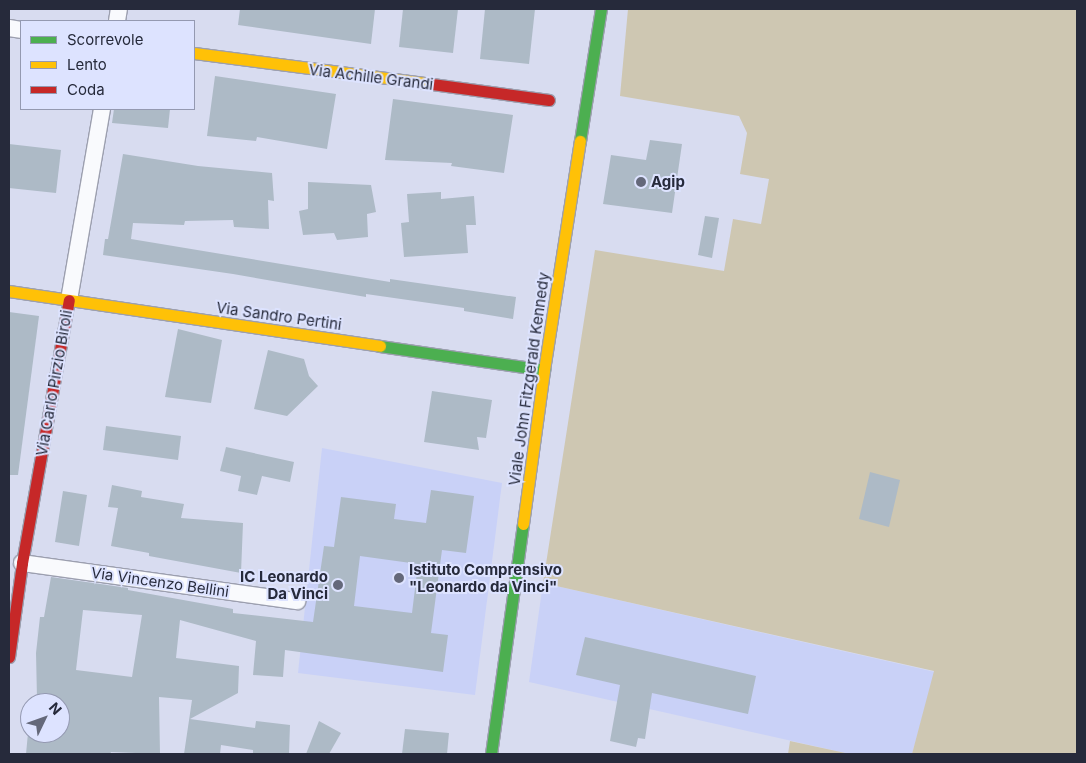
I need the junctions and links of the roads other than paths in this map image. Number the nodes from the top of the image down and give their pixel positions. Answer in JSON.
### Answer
{"nodes":[{"id":1,"x":601,"y":9,"type":"edge"},
{"id":2,"x":195,"y":53,"type":"edge"},
{"id":3,"x":549,"y":100,"type":"dead end"},
{"id":4,"x":102,"y":110,"type":"edge"},
{"id":5,"x":9,"y":291,"type":"edge"},
{"id":6,"x":69,"y":300,"type":"junction"},
{"id":7,"x":544,"y":370,"type":"junction"},
{"id":8,"x":22,"y":563,"type":"junction"},
{"id":9,"x":297,"y":601,"type":"dead end"},
{"id":10,"x":9,"y":657,"type":"edge"},
{"id":11,"x":491,"y":754,"type":"edge"}],
"edges":[{"from":1,"to":7,"type":"street","name":"Viale John Fitzgerald Kennedy"},
{"from":2,"to":3,"type":"street","name":"Via Achille Grandi"},
{"from":4,"to":6,"type":"street","name":"Via Carlo Pirzio Biroli"},
{"from":5,"to":6,"type":"street","name":"Via Sandro Pertini"},
{"from":6,"to":7,"type":"street","name":"Via Sandro Pertini"},
{"from":6,"to":8,"type":"street","name":"Via Carlo Pirzio Biroli"},
{"from":7,"to":11,"type":"street","name":"Viale John Fitzgerald Kennedy"},
{"from":8,"to":9,"type":"street","name":"Via Vincenzo Bellini"},
{"from":8,"to":10,"type":"street","name":"Via Carlo Pirzio Biroli"}]}
